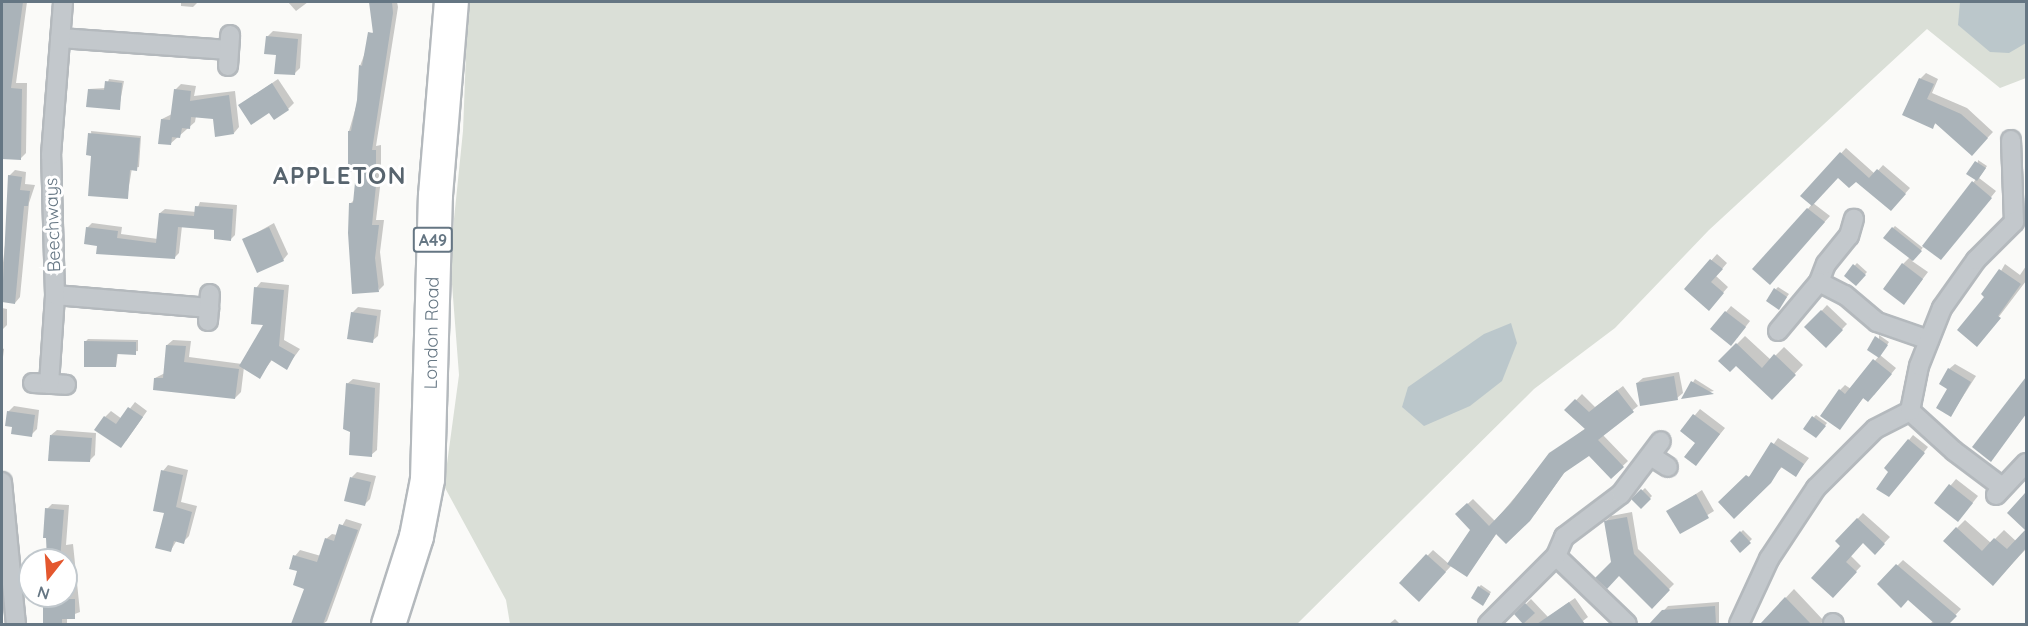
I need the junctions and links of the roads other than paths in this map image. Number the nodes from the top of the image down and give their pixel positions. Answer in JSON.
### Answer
{"nodes":[{"id":1,"x":63,"y":2,"type":"edge"},
{"id":2,"x":451,"y":2,"type":"edge"},
{"id":3,"x":60,"y":38,"type":"junction"},
{"id":4,"x":229,"y":51,"type":"dead end"},
{"id":5,"x":2011,"y":140,"type":"dead end"},
{"id":6,"x":1854,"y":219,"type":"dead end"},
{"id":7,"x":2020,"y":224,"type":"edge"},
{"id":8,"x":1819,"y":282,"type":"junction"},
{"id":9,"x":55,"y":295,"type":"junction"},
{"id":10,"x":209,"y":308,"type":"dead end"},
{"id":11,"x":1778,"y":331,"type":"dead end"},
{"id":12,"x":1929,"y":340,"type":"junction"},
{"id":13,"x":49,"y":384,"type":"dead end"},
{"id":14,"x":1910,"y":411,"type":"junction"},
{"id":15,"x":2026,"y":463,"type":"edge"},
{"id":16,"x":1668,"y":467,"type":"dead end"},
{"id":17,"x":2,"y":482,"type":"edge"},
{"id":18,"x":1556,"y":556,"type":"junction"},
{"id":19,"x":16,"y":624,"type":"edge"},
{"id":20,"x":388,"y":624,"type":"edge"},
{"id":21,"x":1488,"y":624,"type":"edge"},
{"id":22,"x":1627,"y":624,"type":"edge"},
{"id":23,"x":1739,"y":624,"type":"edge"}],
"edges":[{"from":1,"to":3,"type":"street","name":"Beechways"},
{"from":2,"to":20,"type":"highway","name":"London Road","number":"A49"},
{"from":3,"to":4,"type":"street"},
{"from":3,"to":9,"type":"street","name":"Beechways"},
{"from":5,"to":7,"type":"street"},
{"from":6,"to":8,"type":"street"},
{"from":7,"to":12,"type":"street"},
{"from":8,"to":11,"type":"street"},
{"from":8,"to":12,"type":"street"},
{"from":9,"to":10,"type":"street","name":"Beechways"},
{"from":9,"to":13,"type":"street"},
{"from":12,"to":14,"type":"street"},
{"from":14,"to":15,"type":"street"},
{"from":14,"to":23,"type":"street"},
{"from":16,"to":18,"type":"street"},
{"from":17,"to":19,"type":"street"},
{"from":18,"to":21,"type":"street"},
{"from":18,"to":22,"type":"street"}]}
